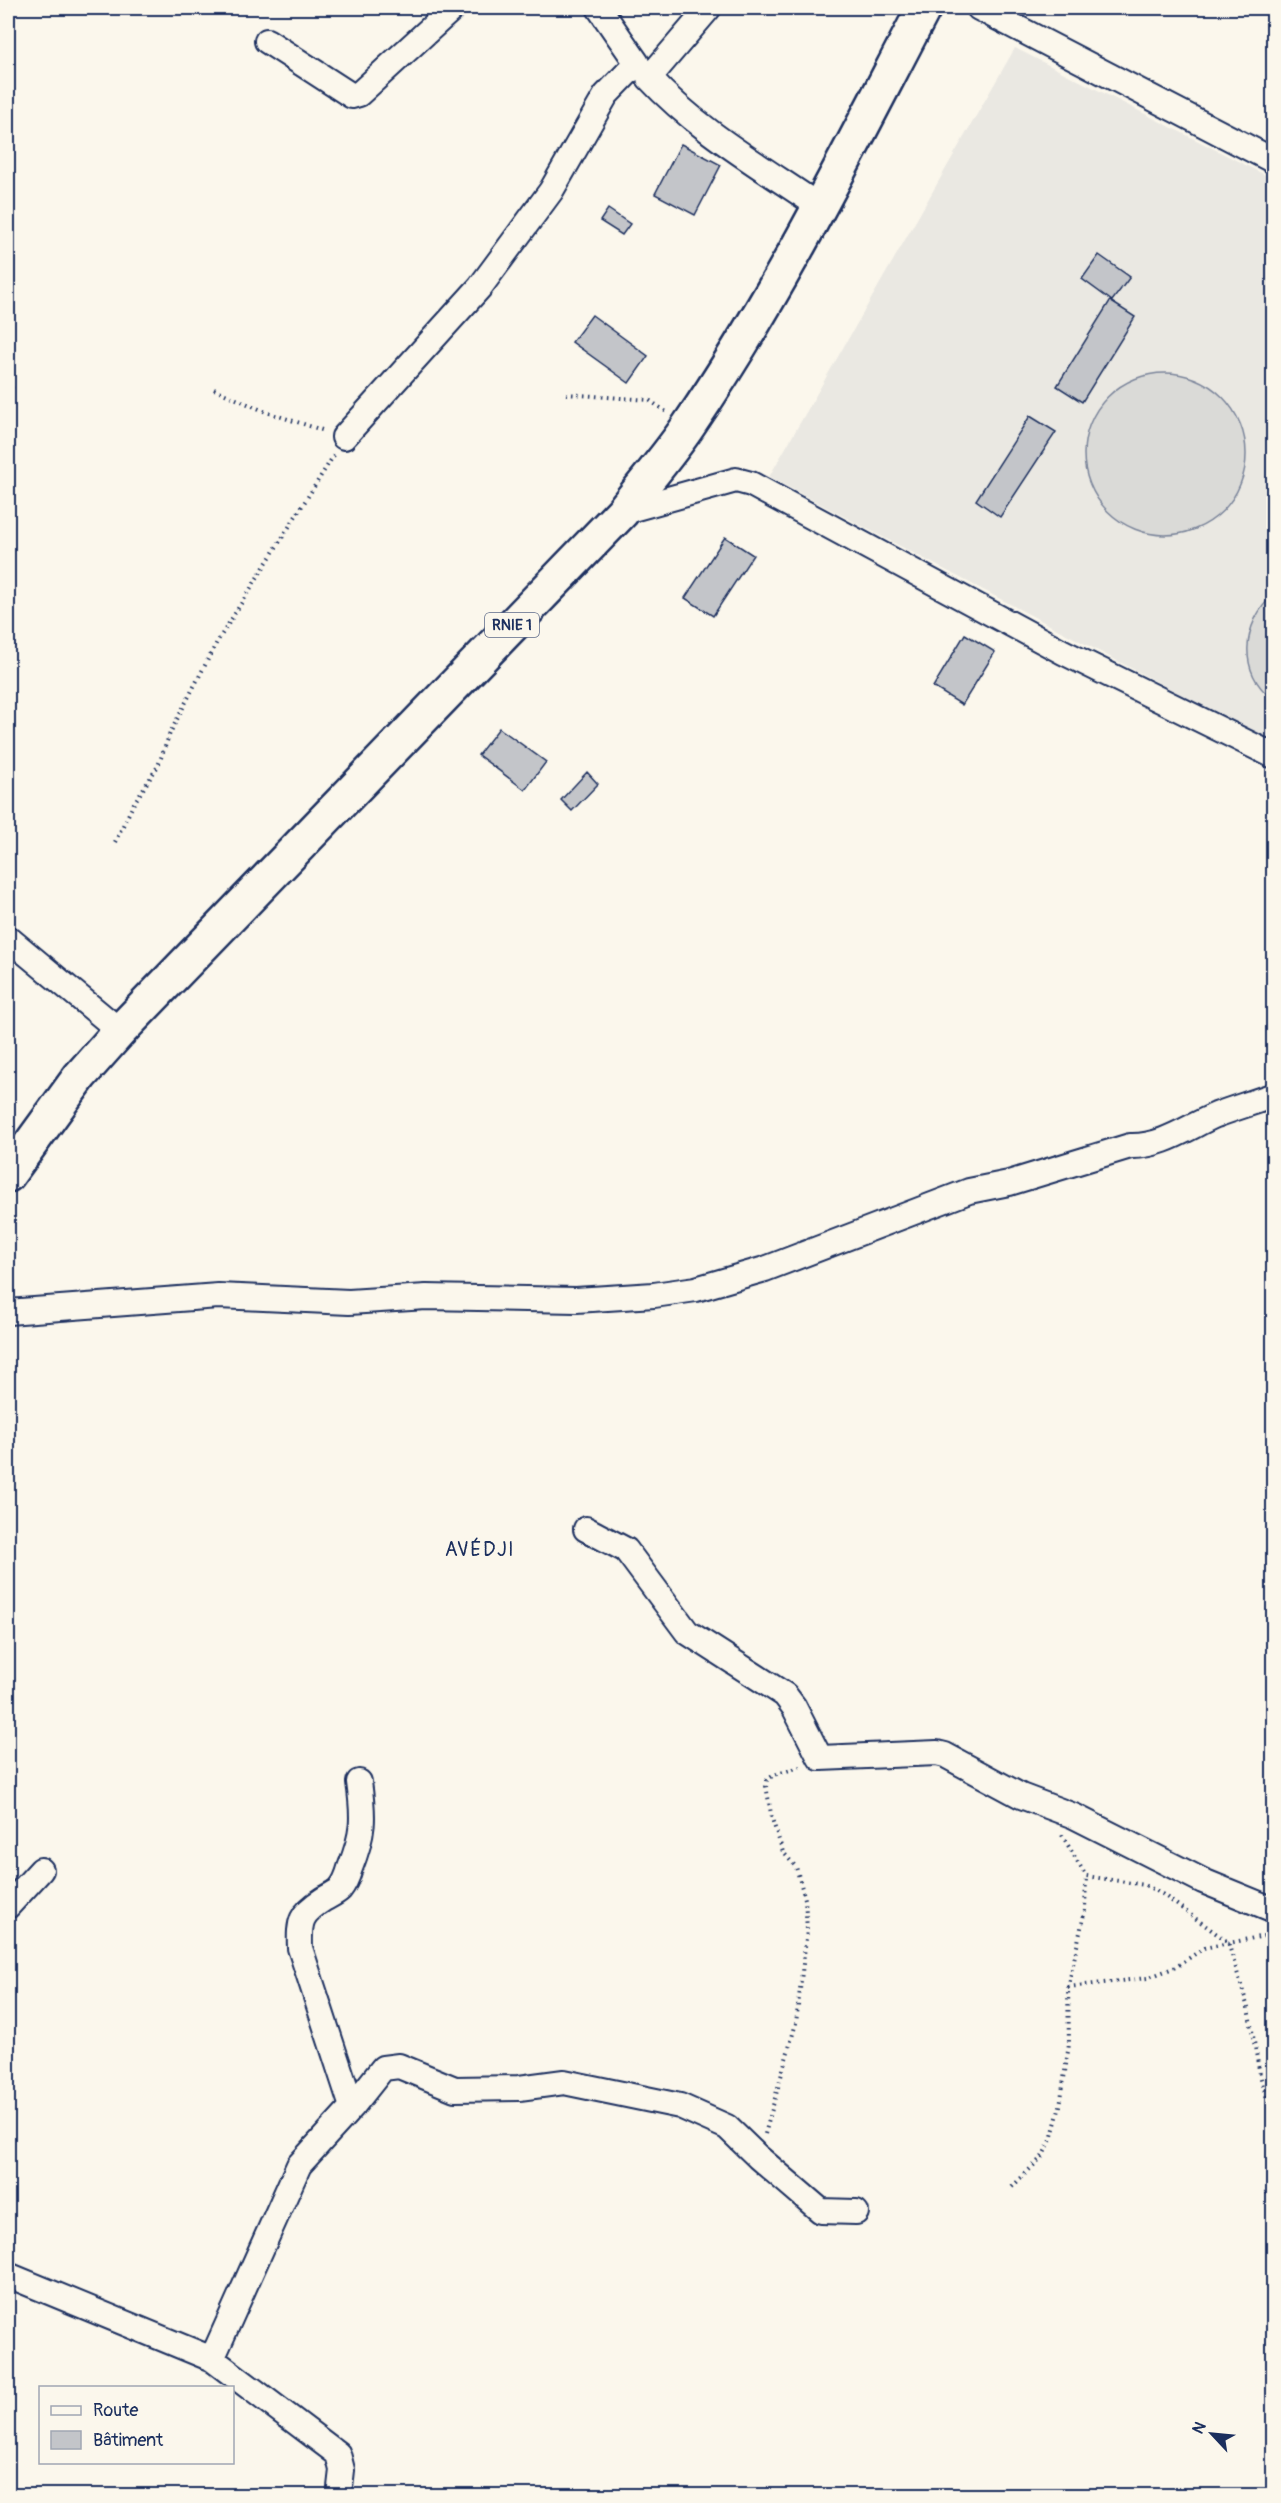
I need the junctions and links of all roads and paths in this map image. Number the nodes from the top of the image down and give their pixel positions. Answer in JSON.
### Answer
{"nodes":[{"id":1,"x":453,"y":8,"type":"edge"},
{"id":2,"x":599,"y":8,"type":"edge"},
{"id":3,"x":924,"y":8,"type":"edge"},
{"id":4,"x":979,"y":8,"type":"edge"},
{"id":5,"x":708,"y":9,"type":"edge"},
{"id":6,"x":267,"y":40,"type":"dead end"},
{"id":7,"x":643,"y":71,"type":"junction"},
{"id":8,"x":1274,"y":161,"type":"edge"},
{"id":9,"x":820,"y":207,"type":"junction"},
{"id":10,"x":8,"y":363,"type":"edge"},
{"id":11,"x":214,"y":389,"type":"dead end"},
{"id":12,"x":566,"y":394,"type":"dead end"},
{"id":13,"x":8,"y":399,"type":"edge"},
{"id":14,"x":657,"y":405,"type":"dead end"},
{"id":15,"x":344,"y":437,"type":"junction"},
{"id":16,"x":621,"y":512,"type":"junction"},
{"id":17,"x":1274,"y":756,"type":"edge"},
{"id":18,"x":115,"y":842,"type":"dead end"},
{"id":19,"x":8,"y":938,"type":"edge"},
{"id":20,"x":120,"y":1031,"type":"junction"},
{"id":21,"x":1274,"y":1095,"type":"edge"},
{"id":22,"x":8,"y":1175,"type":"edge"},
{"id":23,"x":8,"y":1311,"type":"edge"},
{"id":24,"x":586,"y":1529,"type":"dead end"},
{"id":25,"x":820,"y":1758,"type":"junction"},
{"id":26,"x":358,"y":1782,"type":"dead end"},
{"id":27,"x":40,"y":1870,"type":"dead end"},
{"id":28,"x":8,"y":1906,"type":"edge"},
{"id":29,"x":1274,"y":1910,"type":"edge"},
{"id":30,"x":1274,"y":1934,"type":"edge"},
{"id":31,"x":1228,"y":1942,"type":"junction"},
{"id":32,"x":1068,"y":1987,"type":"junction"},
{"id":33,"x":352,"y":2107,"type":"junction"},
{"id":34,"x":1274,"y":2122,"type":"edge"},
{"id":35,"x":758,"y":2157,"type":"junction"},
{"id":36,"x":1274,"y":2185,"type":"edge"},
{"id":37,"x":1012,"y":2187,"type":"dead end"},
{"id":38,"x":1264,"y":2193,"type":"dead end"},
{"id":39,"x":856,"y":2212,"type":"dead end"},
{"id":40,"x":8,"y":2275,"type":"edge"},
{"id":41,"x":212,"y":2359,"type":"junction"},
{"id":42,"x":339,"y":2496,"type":"edge"}],
"edges":[{"from":1,"to":6,"type":"street"},
{"from":2,"to":7,"type":"street"},
{"from":3,"to":9,"type":"highway","number":"RNIE 1"},
{"from":4,"to":8,"type":"street"},
{"from":5,"to":7,"type":"street"},
{"from":7,"to":9,"type":"street"},
{"from":7,"to":15,"type":"street"},
{"from":9,"to":16,"type":"highway","number":"RNIE 1"},
{"from":10,"to":13,"type":"path"},
{"from":11,"to":15,"type":"path"},
{"from":12,"to":14,"type":"path"},
{"from":15,"to":18,"type":"path"},
{"from":16,"to":17,"type":"street"},
{"from":16,"to":20,"type":"highway","number":"RNIE 1"},
{"from":19,"to":20,"type":"street"},
{"from":20,"to":22,"type":"highway","number":"RNIE 1"},
{"from":21,"to":23,"type":"street"},
{"from":24,"to":25,"type":"street"},
{"from":25,"to":29,"type":"street"},
{"from":25,"to":35,"type":"path"},
{"from":26,"to":33,"type":"street"},
{"from":27,"to":28,"type":"street"},
{"from":30,"to":31,"type":"path"},
{"from":31,"to":32,"type":"path"},
{"from":31,"to":32,"type":"path"},
{"from":31,"to":34,"type":"path"},
{"from":32,"to":37,"type":"path"},
{"from":33,"to":35,"type":"street"},
{"from":33,"to":41,"type":"street"},
{"from":35,"to":39,"type":"street"},
{"from":36,"to":38,"type":"path"},
{"from":40,"to":41,"type":"street"},
{"from":41,"to":42,"type":"street"}]}
